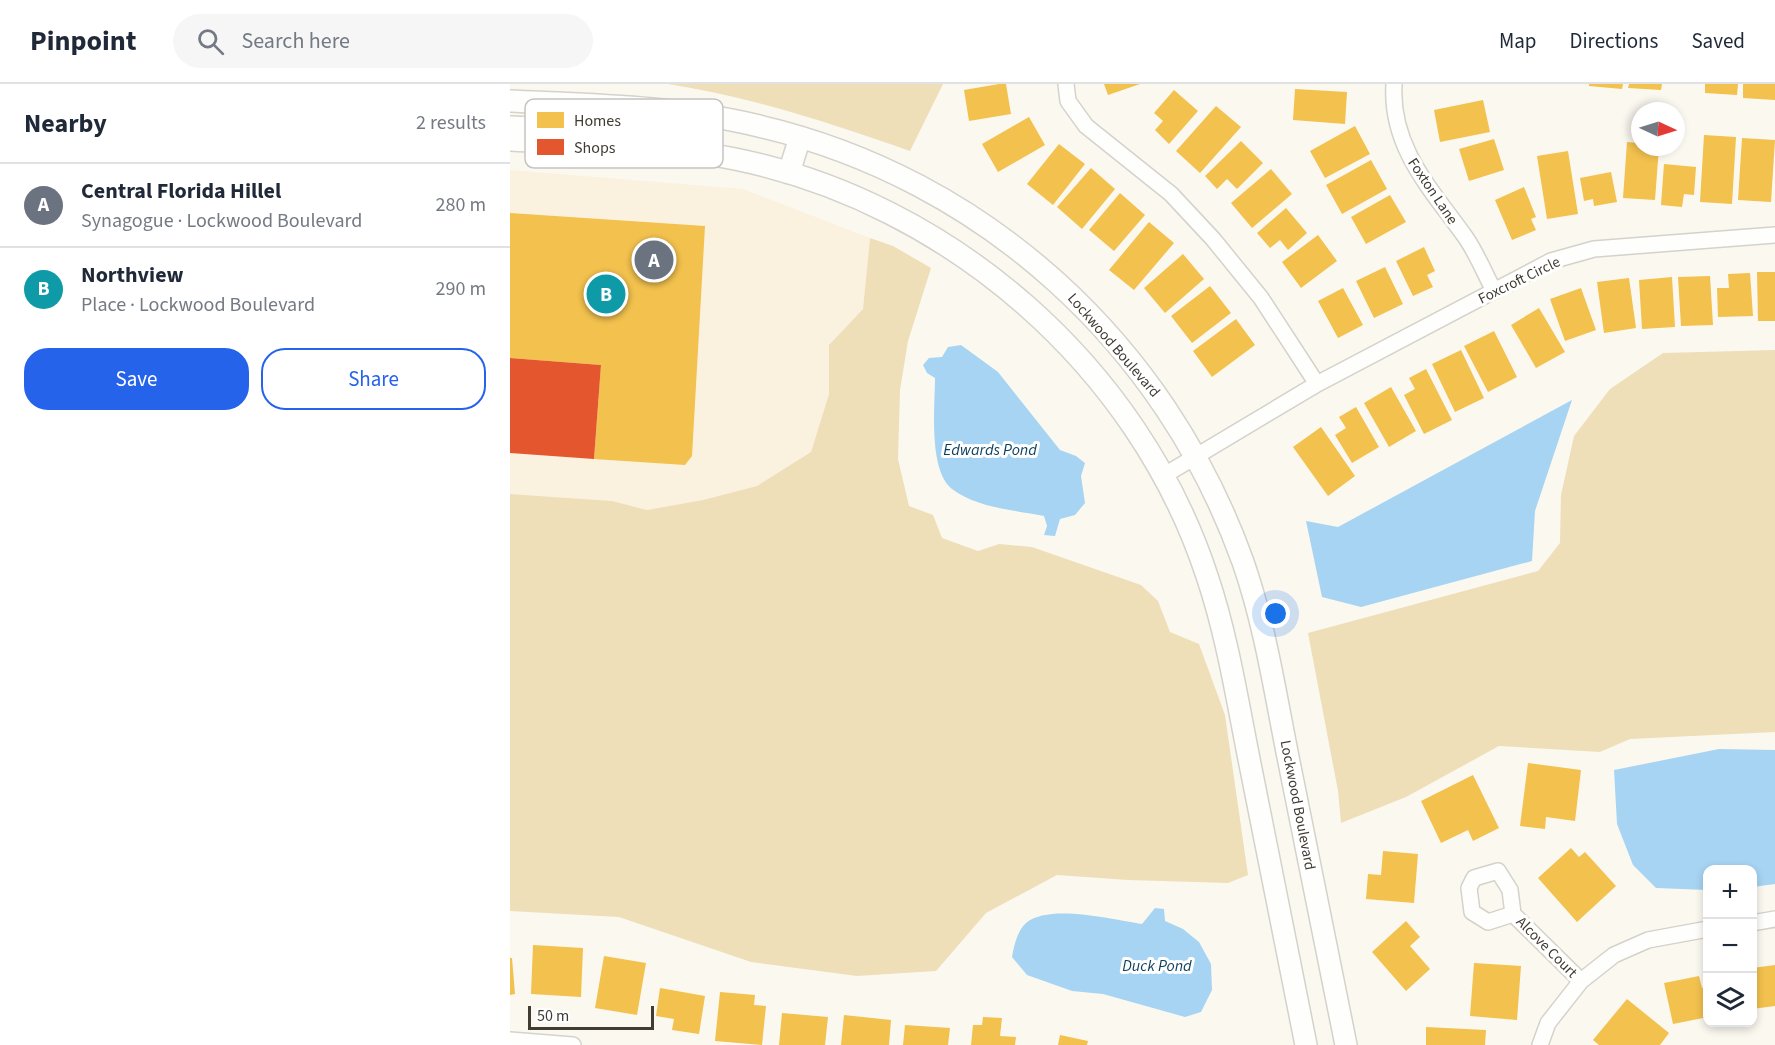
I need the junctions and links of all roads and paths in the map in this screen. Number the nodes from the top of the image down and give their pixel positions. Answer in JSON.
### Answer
{"nodes":[{"id":1,"x":1066,"y":84,"type":"edge"},
{"id":2,"x":1394,"y":84,"type":"edge"},
{"id":3,"x":510,"y":101,"type":"edge"},
{"id":4,"x":525,"y":102,"type":"edge"},
{"id":5,"x":723,"y":119,"type":"edge"},
{"id":6,"x":510,"y":127,"type":"edge"},
{"id":7,"x":525,"y":128,"type":"edge"},
{"id":8,"x":800,"y":137,"type":"junction"},
{"id":9,"x":510,"y":140,"type":"edge"},
{"id":10,"x":525,"y":141,"type":"edge"},
{"id":11,"x":723,"y":158,"type":"edge"},
{"id":12,"x":789,"y":173,"type":"junction"},
{"id":13,"x":1775,"y":236,"type":"edge"},
{"id":14,"x":1494,"y":291,"type":"junction"},
{"id":15,"x":1317,"y":384,"type":"junction"},
{"id":16,"x":1195,"y":455,"type":"junction"},
{"id":17,"x":1163,"y":476,"type":"junction"},
{"id":18,"x":1513,"y":914,"type":"dead end"},
{"id":19,"x":1775,"y":920,"type":"edge"},
{"id":20,"x":1757,"y":922,"type":"edge"},
{"id":21,"x":1703,"y":930,"type":"edge"},
{"id":22,"x":1581,"y":981,"type":"junction"},
{"id":23,"x":510,"y":1040,"type":"edge"},
{"id":24,"x":573,"y":1045,"type":"edge"},
{"id":25,"x":1306,"y":1045,"type":"edge"},
{"id":26,"x":1346,"y":1045,"type":"edge"},
{"id":27,"x":1540,"y":1045,"type":"edge"}],
"edges":[{"from":1,"to":15,"type":"street"},
{"from":2,"to":14,"type":"street","name":"Foxton Lane"},
{"from":3,"to":4,"type":"main road","name":"Lockwood Boulevard"},
{"from":5,"to":8,"type":"main road","name":"Lockwood Boulevard"},
{"from":6,"to":7,"type":"main road"},
{"from":8,"to":12,"type":"main road"},
{"from":8,"to":16,"type":"main road","name":"Lockwood Boulevard"},
{"from":9,"to":10,"type":"main road"},
{"from":11,"to":12,"type":"main road"},
{"from":12,"to":17,"type":"main road"},
{"from":13,"to":14,"type":"street","name":"Foxcroft Circle"},
{"from":14,"to":15,"type":"street","name":"Foxcroft Circle"},
{"from":15,"to":16,"type":"street","name":"Foxcroft Circle"},
{"from":16,"to":17,"type":"street","name":"Foxcroft Circle"},
{"from":16,"to":26,"type":"main road","name":"Lockwood Boulevard"},
{"from":17,"to":25,"type":"main road"},
{"from":18,"to":22,"type":"street","name":"Alcove Court"},
{"from":19,"to":20,"type":"street"},
{"from":21,"to":22,"type":"street"},
{"from":22,"to":27,"type":"street"},
{"from":23,"to":24,"type":"street"}]}
